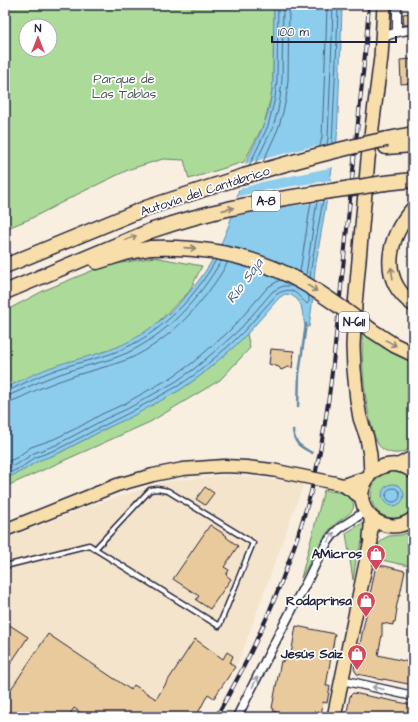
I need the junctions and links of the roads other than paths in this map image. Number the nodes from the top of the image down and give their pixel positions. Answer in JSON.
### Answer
{"nodes":[{"id":1,"x":384,"y":5,"type":"edge"},
{"id":2,"x":397,"y":5,"type":"edge"},
{"id":3,"x":413,"y":30,"type":"edge"},
{"id":4,"x":397,"y":32,"type":"junction"},
{"id":5,"x":382,"y":38,"type":"junction"},
{"id":6,"x":413,"y":134,"type":"edge"},
{"id":7,"x":387,"y":143,"type":"junction"},
{"id":8,"x":413,"y":144,"type":"edge"},
{"id":9,"x":413,"y":180,"type":"edge"},
{"id":10,"x":146,"y":208,"type":"junction"},
{"id":11,"x":413,"y":209,"type":"edge"},
{"id":12,"x":5,"y":256,"type":"edge"},
{"id":13,"x":5,"y":266,"type":"edge"},
{"id":14,"x":5,"y":292,"type":"edge"},
{"id":15,"x":5,"y":296,"type":"edge"},
{"id":16,"x":413,"y":304,"type":"edge"},
{"id":17,"x":413,"y":354,"type":"edge"},
{"id":18,"x":366,"y":438,"type":"junction"},
{"id":19,"x":413,"y":458,"type":"edge"},
{"id":20,"x":396,"y":465,"type":"junction"},
{"id":21,"x":413,"y":472,"type":"edge"},
{"id":22,"x":369,"y":475,"type":"junction"},
{"id":23,"x":339,"y":484,"type":"junction"},
{"id":24,"x":362,"y":498,"type":"junction"},
{"id":25,"x":368,"y":514,"type":"junction"},
{"id":26,"x":412,"y":520,"type":"edge"},
{"id":27,"x":389,"y":526,"type":"junction"},
{"id":28,"x":5,"y":530,"type":"edge"},
{"id":29,"x":372,"y":541,"type":"junction"},
{"id":30,"x":95,"y":549,"type":"junction"},
{"id":31,"x":5,"y":566,"type":"edge"},
{"id":32,"x":342,"y":680,"type":"junction"},
{"id":33,"x":413,"y":696,"type":"edge"},
{"id":34,"x":237,"y":717,"type":"edge"},
{"id":35,"x":334,"y":717,"type":"edge"}],
"edges":[{"from":1,"to":5,"type":"highway","number":"N-611"},
{"from":2,"to":4,"type":"street"},
{"from":3,"to":4,"type":"street"},
{"from":4,"to":5,"type":"street"},
{"from":5,"to":18,"type":"highway","number":"N-611"},
{"from":6,"to":7,"type":"highway"},
{"from":7,"to":8,"type":"highway"},
{"from":7,"to":10,"type":"highway","name":"Autovía del Cantábrico","number":"A-8","bridge":true},
{"from":14,"to":9,"type":"highway","name":"Autovía del Cantábrico","number":"A-8","one_way":true,"bridge":true},
{"from":10,"to":12,"type":"highway"},
{"from":10,"to":13,"type":"highway","name":"Autovía del Cantábrico","number":"A-8"},
{"from":16,"to":11,"type":"highway","one_way":true},
{"from":15,"to":17,"type":"highway","one_way":true,"bridge":true},
{"from":18,"to":20,"type":"highway","number":"N-611"},
{"from":18,"to":22,"type":"highway","number":"N-611"},
{"from":19,"to":20,"type":"highway"},
{"from":20,"to":21,"type":"highway","number":"N-611"},
{"from":20,"to":22,"type":"highway"},
{"from":22,"to":23,"type":"main road"},
{"from":22,"to":24,"type":"highway","number":"N-611"},
{"from":23,"to":24,"type":"main road"},
{"from":23,"to":28,"type":"main road","bridge":true},
{"from":24,"to":25,"type":"highway"},
{"from":25,"to":27,"type":"highway"},
{"from":25,"to":29,"type":"highway"},
{"from":34,"to":25,"type":"street","one_way":true},
{"from":26,"to":27,"type":"highway"},
{"from":27,"to":29,"type":"highway"},
{"from":29,"to":32,"type":"highway"},
{"from":30,"to":30,"type":"lane"},
{"from":30,"to":31,"type":"lane"},
{"from":33,"to":32,"type":"street","one_way":true},
{"from":32,"to":35,"type":"highway"}]}
